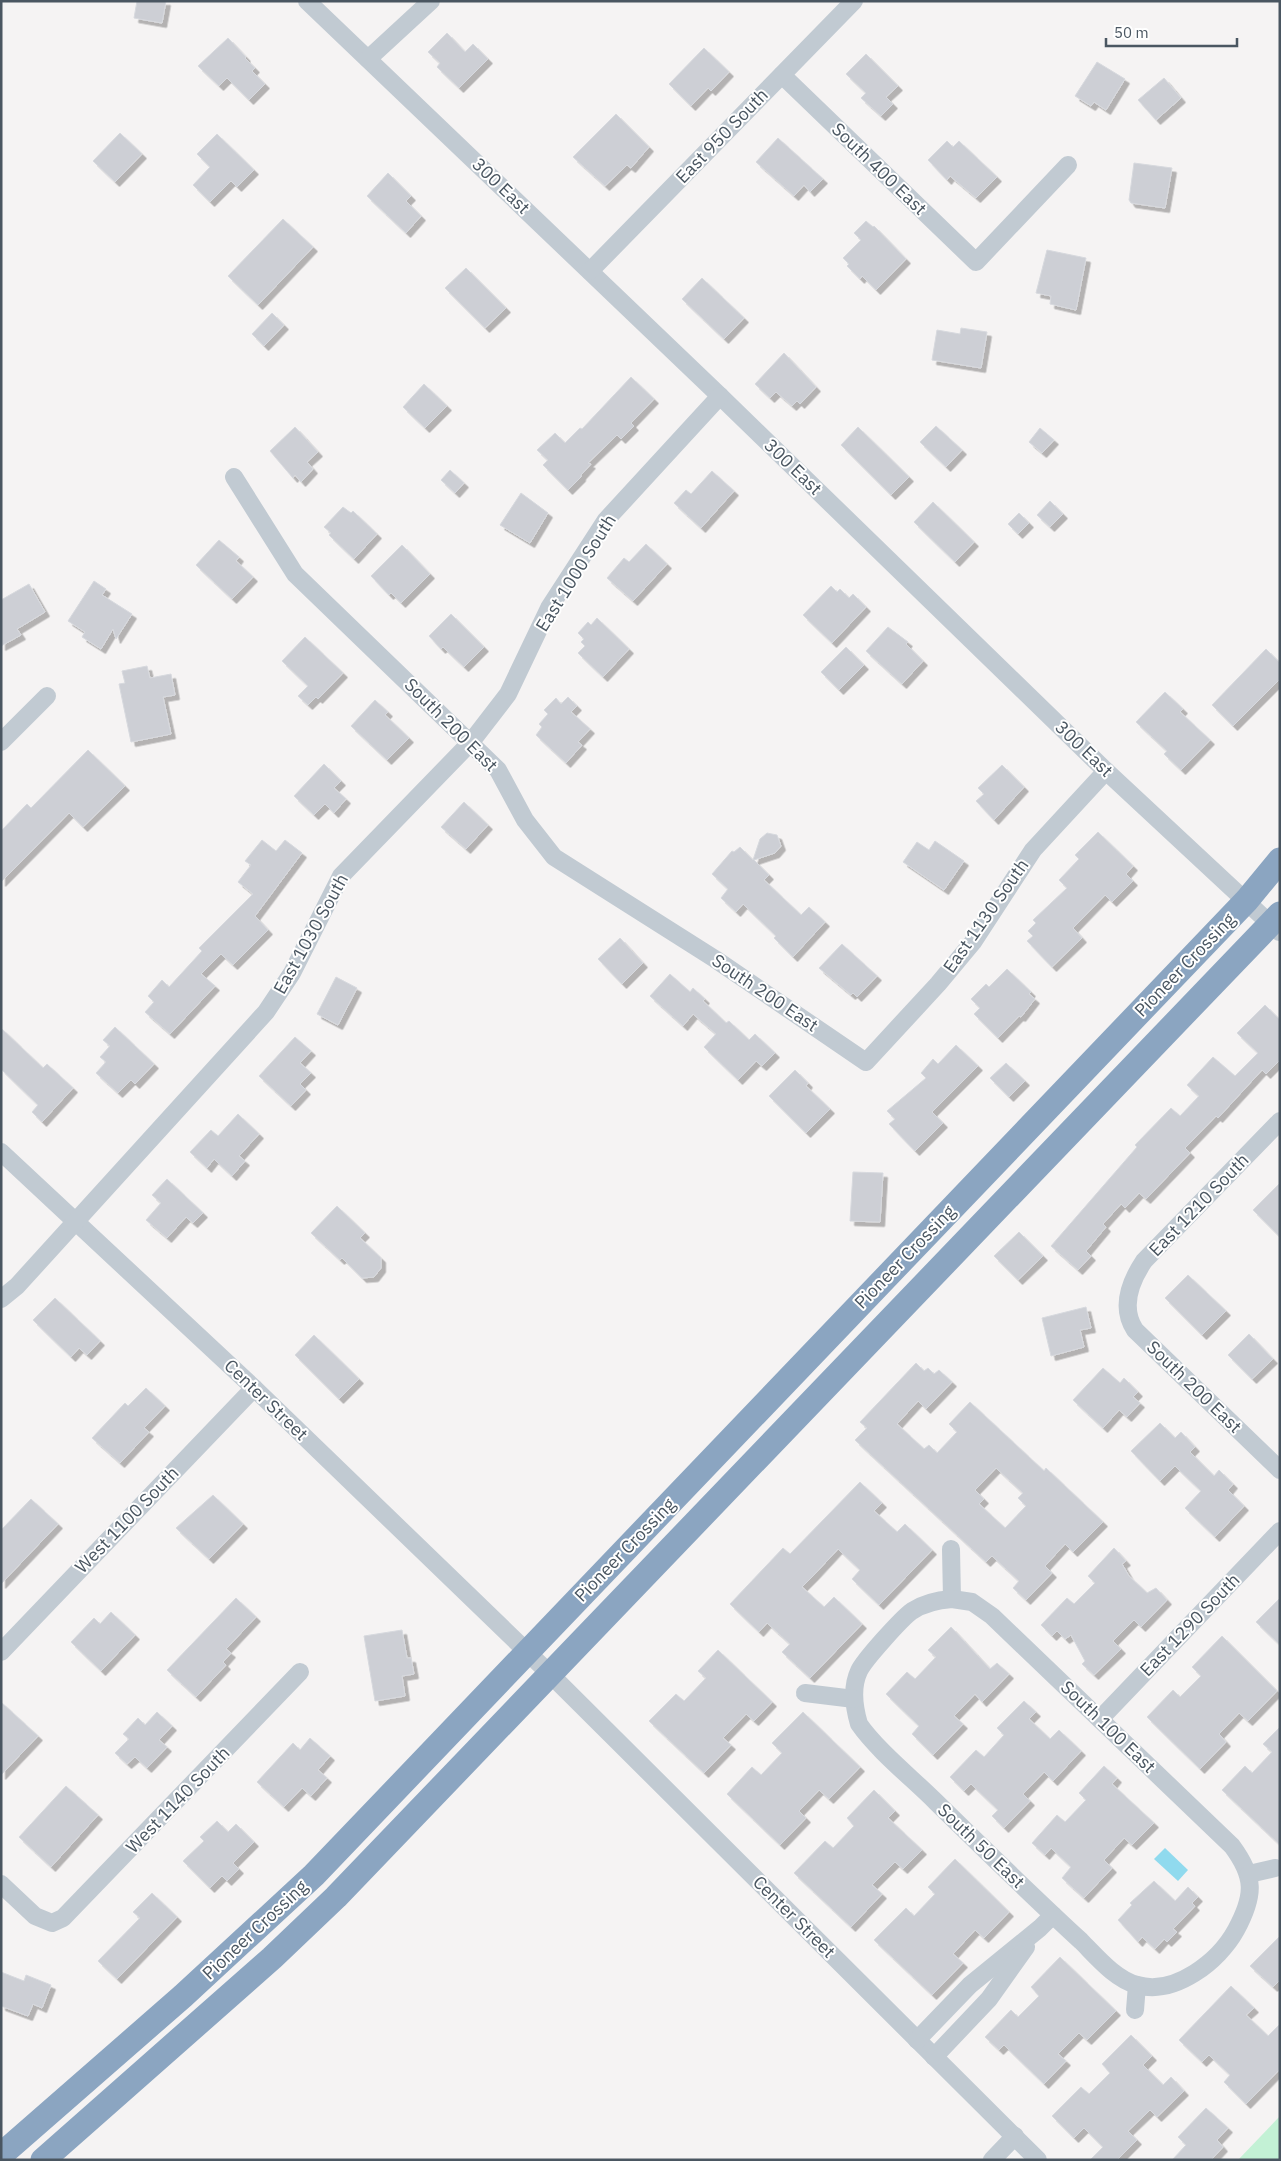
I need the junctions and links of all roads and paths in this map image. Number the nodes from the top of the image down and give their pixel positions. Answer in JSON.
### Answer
{"nodes":[{"id":1,"x":307,"y":1,"type":"edge"},
{"id":2,"x":431,"y":1,"type":"edge"},
{"id":3,"x":854,"y":1,"type":"edge"},
{"id":4,"x":368,"y":59,"type":"junction"},
{"id":5,"x":782,"y":75,"type":"junction"},
{"id":6,"x":1068,"y":165,"type":"dead end"},
{"id":7,"x":590,"y":272,"type":"junction"},
{"id":8,"x":720,"y":396,"type":"junction"},
{"id":9,"x":234,"y":478,"type":"dead end"},
{"id":10,"x":47,"y":696,"type":"dead end"},
{"id":11,"x":1,"y":742,"type":"edge"},
{"id":12,"x":471,"y":742,"type":"junction"},
{"id":13,"x":1106,"y":771,"type":"junction"},
{"id":14,"x":1280,"y":860,"type":"edge"},
{"id":15,"x":1247,"y":900,"type":"junction"},
{"id":16,"x":1276,"y":922,"type":"edge"},
{"id":17,"x":866,"y":1062,"type":"joint"},
{"id":18,"x":1280,"y":1121,"type":"edge"},
{"id":19,"x":1,"y":1152,"type":"edge"},
{"id":20,"x":76,"y":1220,"type":"junction"},
{"id":21,"x":1128,"y":1295,"type":"joint"},
{"id":22,"x":1,"y":1299,"type":"edge"},
{"id":23,"x":254,"y":1388,"type":"junction"},
{"id":24,"x":1280,"y":1470,"type":"edge"},
{"id":25,"x":1280,"y":1531,"type":"edge"},
{"id":26,"x":951,"y":1549,"type":"dead end"},
{"id":27,"x":952,"y":1599,"type":"junction"},
{"id":28,"x":1,"y":1652,"type":"edge"},
{"id":29,"x":528,"y":1652,"type":"junction"},
{"id":30,"x":300,"y":1672,"type":"dead end"},
{"id":31,"x":550,"y":1674,"type":"junction"},
{"id":32,"x":805,"y":1693,"type":"dead end"},
{"id":33,"x":854,"y":1693,"type":"junction"},
{"id":34,"x":1100,"y":1719,"type":"junction"},
{"id":35,"x":1275,"y":1868,"type":"dead end"},
{"id":36,"x":1249,"y":1874,"type":"junction"},
{"id":37,"x":1,"y":1884,"type":"edge"},
{"id":38,"x":1052,"y":1915,"type":"junction"},
{"id":39,"x":1040,"y":1928,"type":"junction"},
{"id":40,"x":1137,"y":1985,"type":"junction"},
{"id":41,"x":1134,"y":2010,"type":"dead end"},
{"id":42,"x":917,"y":2040,"type":"junction"},
{"id":43,"x":934,"y":2057,"type":"junction"},
{"id":44,"x":1014,"y":2136,"type":"junction"},
{"id":45,"x":1,"y":2155,"type":"edge"},
{"id":46,"x":42,"y":2160,"type":"edge"},
{"id":47,"x":992,"y":2160,"type":"edge"},
{"id":48,"x":1038,"y":2160,"type":"edge"}],
"edges":[{"from":1,"to":4,"type":"street","name":"300 East"},
{"from":2,"to":4,"type":"street"},
{"from":3,"to":5,"type":"street","name":"East 950 South"},
{"from":4,"to":7,"type":"street","name":"300 East"},
{"from":5,"to":6,"type":"street","name":"South 400 East"},
{"from":5,"to":7,"type":"street","name":"East 950 South"},
{"from":7,"to":8,"type":"street","name":"300 East"},
{"from":8,"to":12,"type":"street","name":"East 1000 South"},
{"from":8,"to":13,"type":"street","name":"300 East"},
{"from":9,"to":12,"type":"street","name":"South 200 East"},
{"from":10,"to":11,"type":"street"},
{"from":12,"to":17,"type":"street","name":"South 200 East"},
{"from":12,"to":20,"type":"street","name":"East 1030 South"},
{"from":13,"to":15,"type":"street","name":"300 East"},
{"from":13,"to":17,"type":"street","name":"East 1130 South"},
{"from":14,"to":15,"type":"highway","name":"Pioneer Crossing"},
{"from":15,"to":16,"type":"street","name":"300 East"},
{"from":15,"to":29,"type":"highway","name":"Pioneer Crossing"},
{"from":16,"to":31,"type":"highway","name":"Pioneer Crossing"},
{"from":18,"to":21,"type":"street","name":"East 1210 South"},
{"from":19,"to":20,"type":"street","name":"Center Street"},
{"from":20,"to":22,"type":"street","name":"East 1030 South"},
{"from":20,"to":23,"type":"street","name":"Center Street"},
{"from":21,"to":24,"type":"street","name":"South 200 East"},
{"from":23,"to":28,"type":"street","name":"West 1100 South"},
{"from":23,"to":29,"type":"street","name":"Center Street"},
{"from":25,"to":34,"type":"street","name":"East 1290 South"},
{"from":26,"to":27,"type":"street"},
{"from":27,"to":33,"type":"street"},
{"from":27,"to":34,"type":"street","name":"South 100 East"},
{"from":29,"to":31,"type":"street","name":"Center Street"},
{"from":29,"to":45,"type":"highway","name":"Pioneer Crossing"},
{"from":30,"to":37,"type":"street","name":"West 1140 South"},
{"from":31,"to":42,"type":"street","name":"Center Street"},
{"from":31,"to":46,"type":"highway","name":"Pioneer Crossing"},
{"from":32,"to":33,"type":"street"},
{"from":33,"to":38,"type":"street","name":"South 50 East"},
{"from":34,"to":36,"type":"street","name":"South 100 East"},
{"from":35,"to":36,"type":"street"},
{"from":36,"to":40,"type":"street"},
{"from":38,"to":39,"type":"street"},
{"from":38,"to":40,"type":"street","name":"South 50 East"},
{"from":39,"to":42,"type":"street"},
{"from":39,"to":43,"type":"street"},
{"from":40,"to":41,"type":"street"},
{"from":42,"to":43,"type":"street","name":"Center Street"},
{"from":43,"to":44,"type":"street","name":"Center Street"},
{"from":44,"to":47,"type":"street"},
{"from":44,"to":48,"type":"street","name":"Center Street"}]}
